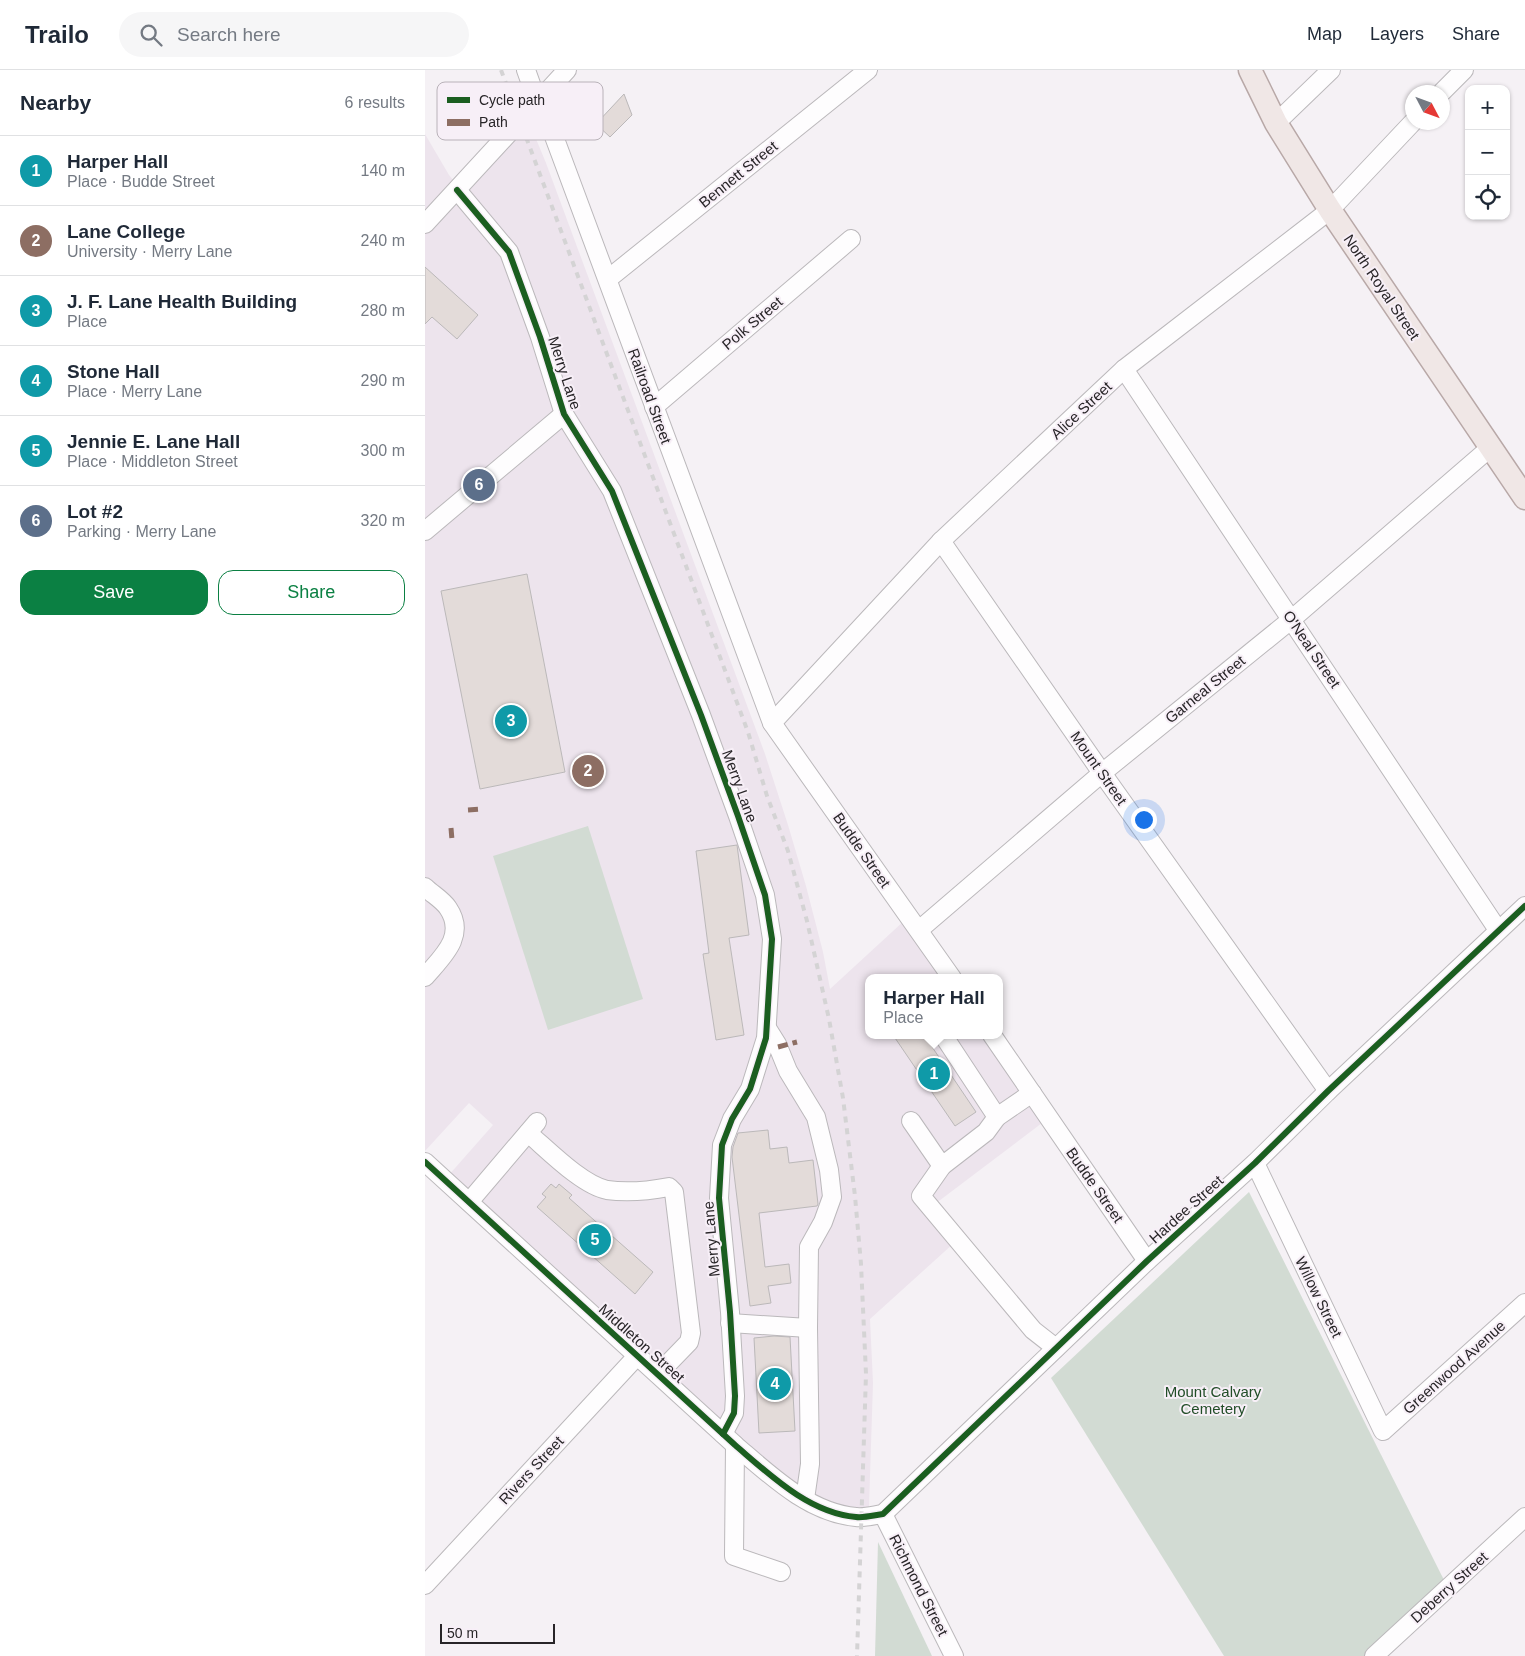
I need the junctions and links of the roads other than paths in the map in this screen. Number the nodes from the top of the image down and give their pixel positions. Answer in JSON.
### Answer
{"nodes":[{"id":1,"x":526,"y":70,"type":"edge"},
{"id":2,"x":567,"y":70,"type":"edge"},
{"id":3,"x":868,"y":70,"type":"edge"},
{"id":4,"x":1250,"y":70,"type":"edge"},
{"id":5,"x":1331,"y":70,"type":"edge"},
{"id":6,"x":1464,"y":70,"type":"edge"},
{"id":7,"x":530,"y":82,"type":"edge"},
{"id":8,"x":556,"y":82,"type":"edge"},
{"id":9,"x":1449,"y":85,"type":"edge"},
{"id":10,"x":1276,"y":123,"type":"junction"},
{"id":11,"x":1405,"y":130,"type":"edge"},
{"id":12,"x":504,"y":140,"type":"edge"},
{"id":13,"x":555,"y":140,"type":"edge"},
{"id":14,"x":457,"y":190,"type":"junction"},
{"id":15,"x":1330,"y":210,"type":"junction"},
{"id":16,"x":425,"y":224,"type":"edge"},
{"id":17,"x":851,"y":239,"type":"dead end"},
{"id":18,"x":608,"y":279,"type":"junction"},
{"id":19,"x":1124,"y":369,"type":"junction"},
{"id":20,"x":653,"y":407,"type":"junction"},
{"id":21,"x":564,"y":414,"type":"junction"},
{"id":22,"x":1491,"y":447,"type":"junction"},
{"id":23,"x":1525,"y":498,"type":"edge"},
{"id":24,"x":425,"y":532,"type":"edge"},
{"id":25,"x":941,"y":541,"type":"junction"},
{"id":26,"x":1292,"y":619,"type":"junction"},
{"id":27,"x":772,"y":723,"type":"junction"},
{"id":28,"x":1102,"y":772,"type":"junction"},
{"id":29,"x":425,"y":887,"type":"edge"},
{"id":30,"x":1525,"y":906,"type":"edge"},
{"id":31,"x":919,"y":930,"type":"junction"},
{"id":32,"x":1498,"y":930,"type":"junction"},
{"id":33,"x":949,"y":974,"type":"edge"},
{"id":34,"x":425,"y":977,"type":"edge"},
{"id":35,"x":767,"y":1028,"type":"junction"},
{"id":36,"x":946,"y":1039,"type":"edge"},
{"id":37,"x":995,"y":1039,"type":"edge"},
{"id":38,"x":1328,"y":1091,"type":"junction"},
{"id":39,"x":1032,"y":1094,"type":"junction"},
{"id":40,"x":997,"y":1117,"type":"junction"},
{"id":41,"x":911,"y":1121,"type":"dead end"},
{"id":42,"x":425,"y":1162,"type":"edge"},
{"id":43,"x":1255,"y":1164,"type":"junction"},
{"id":44,"x":942,"y":1166,"type":"junction"},
{"id":45,"x":469,"y":1202,"type":"junction"},
{"id":46,"x":1147,"y":1260,"type":"junction"},
{"id":47,"x":1525,"y":1303,"type":"edge"},
{"id":48,"x":730,"y":1323,"type":"junction"},
{"id":49,"x":808,"y":1328,"type":"junction"},
{"id":50,"x":1056,"y":1348,"type":"junction"},
{"id":51,"x":638,"y":1355,"type":"junction"},
{"id":52,"x":658,"y":1374,"type":"junction"},
{"id":53,"x":1383,"y":1432,"type":"joint"},
{"id":54,"x":729,"y":1440,"type":"junction"},
{"id":55,"x":805,"y":1499,"type":"junction"},
{"id":56,"x":883,"y":1514,"type":"junction"},
{"id":57,"x":1525,"y":1517,"type":"edge"},
{"id":58,"x":781,"y":1572,"type":"dead end"},
{"id":59,"x":425,"y":1586,"type":"edge"},
{"id":60,"x":954,"y":1656,"type":"edge"},
{"id":61,"x":1374,"y":1656,"type":"edge"}],
"edges":[{"from":1,"to":7,"type":"street","name":"Railroad Street"},
{"from":2,"to":8,"type":"street"},
{"from":3,"to":18,"type":"street","name":"Bennett Street"},
{"from":4,"to":10,"type":"main road","name":"North Royal Street"},
{"from":5,"to":10,"type":"street"},
{"from":6,"to":9,"type":"street"},
{"from":10,"to":15,"type":"main road","name":"North Royal Street"},
{"from":11,"to":15,"type":"street","name":"Alice Street"},
{"from":12,"to":14,"type":"street"},
{"from":13,"to":18,"type":"street","name":"Railroad Street"},
{"from":14,"to":16,"type":"street"},
{"from":14,"to":21,"type":"street","name":"Merry Lane"},
{"from":15,"to":19,"type":"street","name":"Alice Street"},
{"from":15,"to":22,"type":"main road","name":"North Royal Street"},
{"from":17,"to":20,"type":"street","name":"Polk Street"},
{"from":18,"to":20,"type":"street","name":"Railroad Street"},
{"from":19,"to":25,"type":"street","name":"Alice Street"},
{"from":19,"to":26,"type":"street","name":"O'Neal Street"},
{"from":20,"to":27,"type":"street","name":"Railroad Street"},
{"from":21,"to":24,"type":"street"},
{"from":21,"to":35,"type":"street","name":"Merry Lane"},
{"from":22,"to":23,"type":"main road","name":"North Royal Street"},
{"from":22,"to":26,"type":"street","name":"Garneal Street"},
{"from":25,"to":27,"type":"street","name":"Alice Street"},
{"from":25,"to":28,"type":"street","name":"Mount Street"},
{"from":26,"to":28,"type":"street","name":"Garneal Street"},
{"from":26,"to":32,"type":"street","name":"O'Neal Street"},
{"from":27,"to":31,"type":"street","name":"Budde Street"},
{"from":28,"to":31,"type":"street","name":"Garneal Street"},
{"from":28,"to":38,"type":"street","name":"Mount Street"},
{"from":29,"to":34,"type":"street"},
{"from":30,"to":32,"type":"street","name":"Hardee Street"},
{"from":31,"to":33,"type":"street","name":"Budde Street"},
{"from":32,"to":38,"type":"street","name":"Hardee Street"},
{"from":35,"to":48,"type":"street","name":"Merry Lane"},
{"from":35,"to":49,"type":"street"},
{"from":36,"to":40,"type":"street"},
{"from":37,"to":39,"type":"street","name":"Budde Street"},
{"from":38,"to":43,"type":"street","name":"Hardee Street"},
{"from":39,"to":40,"type":"street"},
{"from":39,"to":46,"type":"street","name":"Budde Street"},
{"from":40,"to":44,"type":"street"},
{"from":41,"to":44,"type":"street"},
{"from":42,"to":45,"type":"street","name":"Middleton Street"},
{"from":43,"to":46,"type":"street","name":"Hardee Street"},
{"from":43,"to":53,"type":"street","name":"Willow Street"},
{"from":44,"to":50,"type":"street"},
{"from":45,"to":51,"type":"street","name":"Middleton Street"},
{"from":45,"to":52,"type":"street"},
{"from":46,"to":50,"type":"street","name":"Hardee Street"},
{"from":47,"to":53,"type":"street","name":"Greenwood Avenue"},
{"from":48,"to":49,"type":"street"},
{"from":48,"to":54,"type":"street","name":"Merry Lane"},
{"from":49,"to":55,"type":"street"},
{"from":50,"to":56,"type":"street","name":"Hardee Street"},
{"from":51,"to":52,"type":"street","name":"Middleton Street"},
{"from":51,"to":59,"type":"street","name":"Rivers Street"},
{"from":52,"to":54,"type":"street","name":"Middleton Street"},
{"from":54,"to":55,"type":"street","name":"Middleton Street"},
{"from":54,"to":58,"type":"street"},
{"from":55,"to":56,"type":"street","name":"Middleton Street"},
{"from":56,"to":60,"type":"street","name":"Richmond Street"},
{"from":57,"to":61,"type":"street","name":"Deberry Street"}]}
